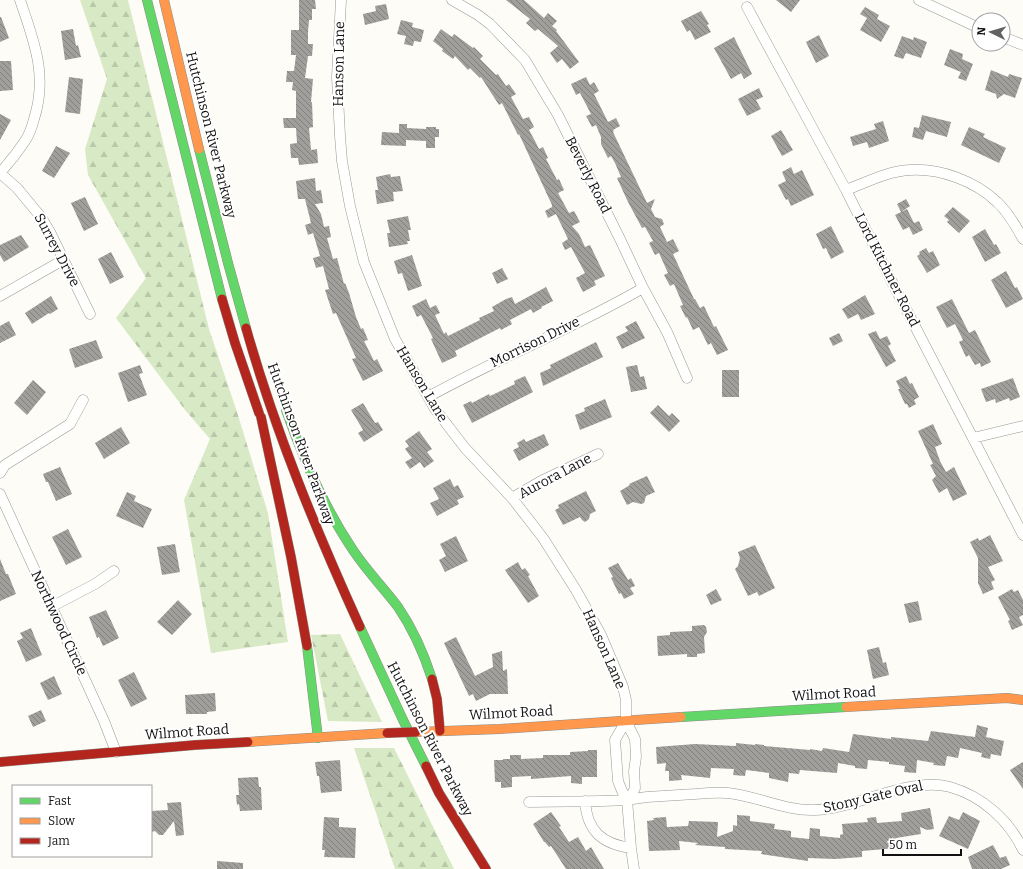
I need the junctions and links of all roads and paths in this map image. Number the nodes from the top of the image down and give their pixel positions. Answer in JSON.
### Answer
{"nodes":[{"id":1,"x":20,"y":0,"type":"edge"},
{"id":2,"x":147,"y":0,"type":"edge"},
{"id":3,"x":164,"y":0,"type":"edge"},
{"id":4,"x":341,"y":0,"type":"edge"},
{"id":5,"x":452,"y":0,"type":"edge"},
{"id":6,"x":919,"y":0,"type":"edge"},
{"id":7,"x":747,"y":7,"type":"dead end"},
{"id":8,"x":971,"y":24,"type":"edge"},
{"id":9,"x":1011,"y":40,"type":"edge"},
{"id":10,"x":1023,"y":45,"type":"edge"},
{"id":11,"x":0,"y":173,"type":"edge"},
{"id":12,"x":846,"y":190,"type":"junction"},
{"id":13,"x":1023,"y":239,"type":"edge"},
{"id":14,"x":63,"y":260,"type":"junction"},
{"id":15,"x":643,"y":288,"type":"junction"},
{"id":16,"x":0,"y":296,"type":"edge"},
{"id":17,"x":90,"y":314,"type":"dead end"},
{"id":18,"x":248,"y":333,"type":"junction"},
{"id":19,"x":270,"y":373,"type":"dead end"},
{"id":20,"x":687,"y":378,"type":"dead end"},
{"id":21,"x":428,"y":397,"type":"junction"},
{"id":22,"x":83,"y":400,"type":"dead end"},
{"id":23,"x":282,"y":400,"type":"dead end"},
{"id":24,"x":261,"y":417,"type":"junction"},
{"id":25,"x":1023,"y":426,"type":"edge"},
{"id":26,"x":973,"y":438,"type":"junction"},
{"id":27,"x":598,"y":454,"type":"dead end"},
{"id":28,"x":0,"y":473,"type":"edge"},
{"id":29,"x":284,"y":478,"type":"dead end"},
{"id":30,"x":0,"y":494,"type":"edge"},
{"id":31,"x":512,"y":498,"type":"junction"},
{"id":32,"x":1023,"y":535,"type":"edge"},
{"id":33,"x":114,"y":571,"type":"dead end"},
{"id":34,"x":52,"y":607,"type":"junction"},
{"id":35,"x":1023,"y":700,"type":"edge"},
{"id":36,"x":391,"y":721,"type":"dead end"},
{"id":37,"x":626,"y":721,"type":"junction"},
{"id":38,"x":440,"y":731,"type":"junction"},
{"id":39,"x":318,"y":738,"type":"junction"},
{"id":40,"x":402,"y":744,"type":"dead end"},
{"id":41,"x":116,"y":752,"type":"junction"},
{"id":42,"x":0,"y":762,"type":"edge"},
{"id":43,"x":627,"y":800,"type":"junction"},
{"id":44,"x":585,"y":801,"type":"junction"},
{"id":45,"x":529,"y":802,"type":"dead end"},
{"id":46,"x":631,"y":848,"type":"junction"},
{"id":47,"x":1023,"y":850,"type":"edge"},
{"id":48,"x":486,"y":869,"type":"edge"},
{"id":49,"x":634,"y":869,"type":"edge"}],
"edges":[{"from":1,"to":11,"type":"street"},
{"from":2,"to":24,"type":"main road","name":"Hutchinson River Parkway"},
{"from":3,"to":18,"type":"main road","name":"Hutchinson River Parkway"},
{"from":4,"to":21,"type":"street","name":"Hanson Lane"},
{"from":5,"to":15,"type":"street","name":"Beverly Road"},
{"from":6,"to":8,"type":"street"},
{"from":7,"to":12,"type":"street","name":"Lord Kitchner Road"},
{"from":9,"to":10,"type":"street"},
{"from":11,"to":14,"type":"street","name":"Surrey Drive"},
{"from":12,"to":13,"type":"street"},
{"from":12,"to":26,"type":"street","name":"Lord Kitchner Road"},
{"from":14,"to":16,"type":"street"},
{"from":14,"to":17,"type":"street","name":"Surrey Drive"},
{"from":15,"to":20,"type":"street","name":"Beverly Road"},
{"from":15,"to":21,"type":"street","name":"Morrison Drive"},
{"from":18,"to":19,"type":"main road"},
{"from":18,"to":48,"type":"main road","name":"Hutchinson River Parkway"},
{"from":21,"to":31,"type":"street","name":"Hanson Lane"},
{"from":22,"to":28,"type":"street"},
{"from":23,"to":38,"type":"main road"},
{"from":24,"to":29,"type":"main road","name":"Hutchinson River Parkway"},
{"from":24,"to":39,"type":"main road"},
{"from":25,"to":26,"type":"street"},
{"from":26,"to":32,"type":"street","name":"Lord Kitchner Road"},
{"from":27,"to":31,"type":"street","name":"Aurora Lane"},
{"from":30,"to":34,"type":"street","name":"Northwood Circle"},
{"from":31,"to":37,"type":"street","name":"Hanson Lane"},
{"from":33,"to":34,"type":"street"},
{"from":34,"to":41,"type":"street","name":"Northwood Circle"},
{"from":35,"to":37,"type":"main road","name":"Wilmot Road"},
{"from":36,"to":40,"type":"main road","name":"Hutchinson River Parkway"},
{"from":37,"to":38,"type":"main road","name":"Wilmot Road"},
{"from":37,"to":43,"type":"street"},
{"from":37,"to":43,"type":"street"},
{"from":38,"to":39,"type":"main road","name":"Wilmot Road","bridge":true},
{"from":39,"to":41,"type":"main road","name":"Wilmot Road"},
{"from":41,"to":42,"type":"main road","name":"Wilmot Road"},
{"from":43,"to":44,"type":"street","name":"Stony Gate Oval"},
{"from":43,"to":46,"type":"street"},
{"from":43,"to":47,"type":"street","name":"Stony Gate Oval"},
{"from":44,"to":45,"type":"street","name":"Stony Gate Oval"},
{"from":44,"to":46,"type":"street"},
{"from":46,"to":49,"type":"street"}]}
